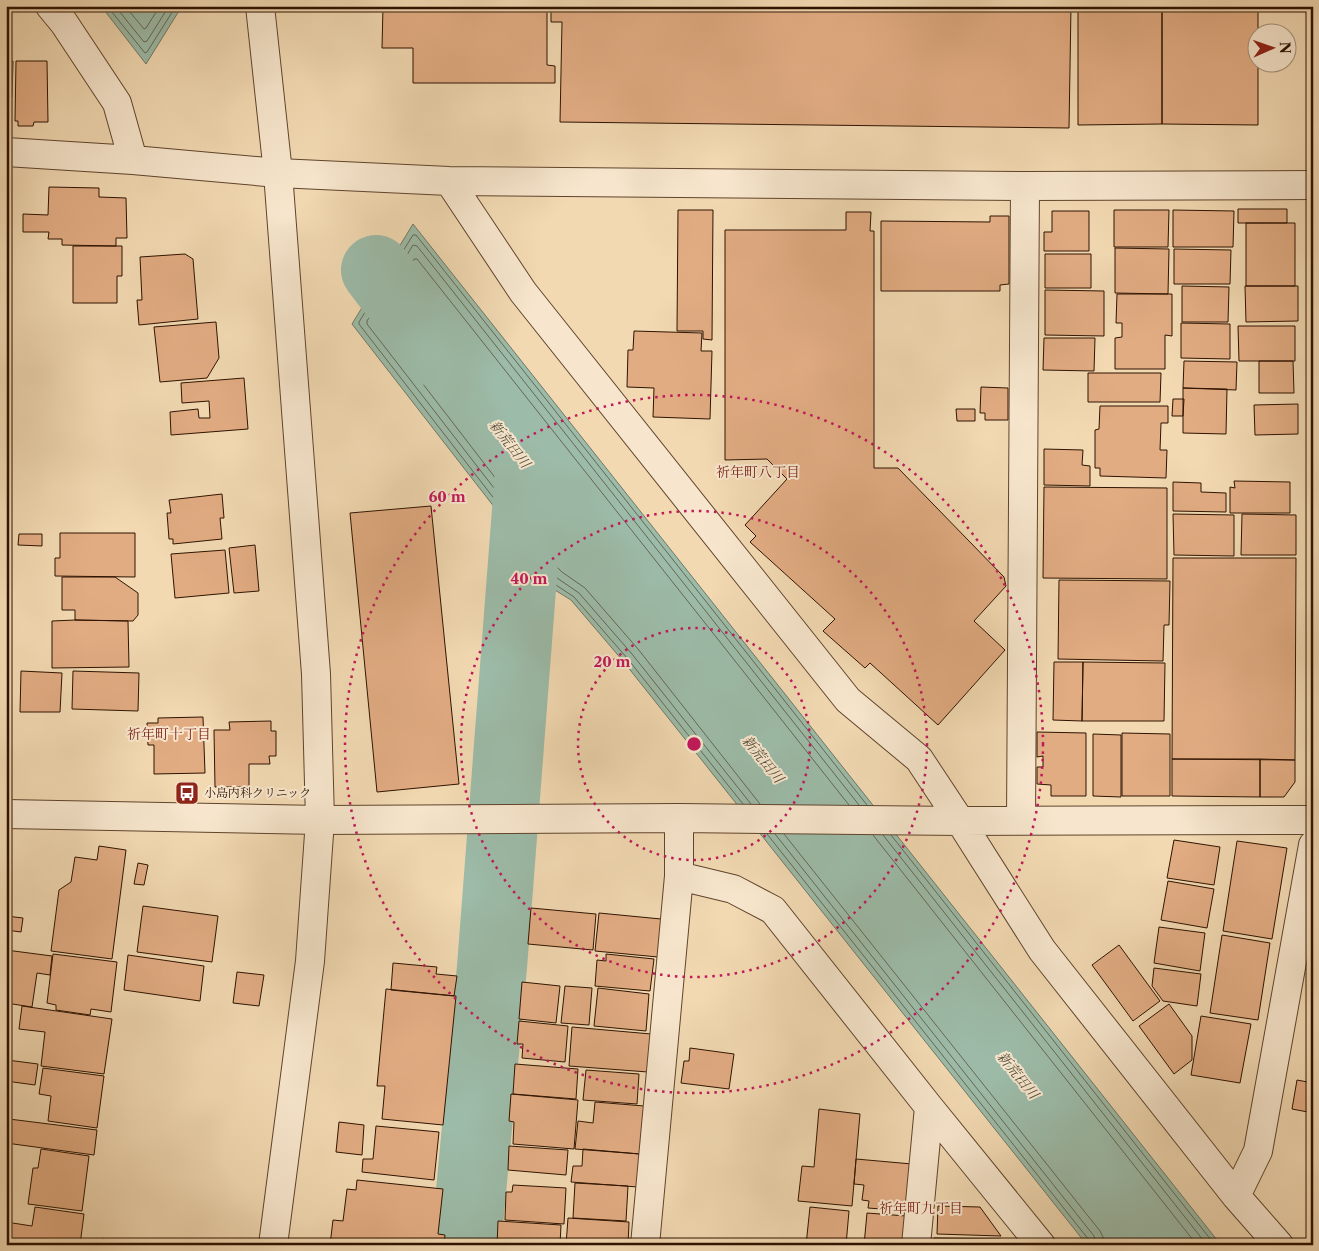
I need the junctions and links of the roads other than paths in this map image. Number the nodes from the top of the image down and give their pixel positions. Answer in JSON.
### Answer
{"nodes":[{"id":1,"x":50,"y":6,"type":"edge"},
{"id":2,"x":260,"y":6,"type":"edge"},
{"id":3,"x":6,"y":152,"type":"edge"},
{"id":4,"x":133,"y":160,"type":"junction"},
{"id":5,"x":278,"y":173,"type":"junction"},
{"id":6,"x":449,"y":181,"type":"junction"},
{"id":7,"x":1025,"y":186,"type":"junction"},
{"id":8,"x":1313,"y":186,"type":"edge"},
{"id":9,"x":6,"y":814,"type":"edge"},
{"id":10,"x":684,"y":818,"type":"junction"},
{"id":11,"x":320,"y":820,"type":"junction"},
{"id":12,"x":1021,"y":820,"type":"junction"},
{"id":13,"x":1313,"y":820,"type":"edge"},
{"id":14,"x":960,"y":821,"type":"junction"},
{"id":15,"x":1313,"y":845,"type":"edge"},
{"id":16,"x":679,"y":876,"type":"junction"},
{"id":17,"x":929,"y":1107,"type":"junction"},
{"id":18,"x":1236,"y":1196,"type":"junction"},
{"id":19,"x":273,"y":1245,"type":"edge"},
{"id":20,"x":645,"y":1245,"type":"edge"},
{"id":21,"x":916,"y":1245,"type":"edge"},
{"id":22,"x":1041,"y":1245,"type":"edge"},
{"id":23,"x":1279,"y":1245,"type":"edge"}],
"edges":[{"from":1,"to":4,"type":"street"},
{"from":2,"to":5,"type":"street"},
{"from":3,"to":4,"type":"street"},
{"from":4,"to":5,"type":"street"},
{"from":5,"to":6,"type":"street"},
{"from":5,"to":11,"type":"street"},
{"from":6,"to":7,"type":"street"},
{"from":6,"to":14,"type":"street"},
{"from":7,"to":8,"type":"street"},
{"from":7,"to":12,"type":"street"},
{"from":9,"to":11,"type":"street"},
{"from":10,"to":11,"type":"street"},
{"from":10,"to":14,"type":"street"},
{"from":10,"to":16,"type":"street"},
{"from":11,"to":19,"type":"street"},
{"from":12,"to":13,"type":"street"},
{"from":12,"to":14,"type":"street"},
{"from":14,"to":18,"type":"street"},
{"from":15,"to":18,"type":"street"},
{"from":16,"to":17,"type":"street"},
{"from":16,"to":20,"type":"street"},
{"from":17,"to":21,"type":"street"},
{"from":17,"to":22,"type":"street"},
{"from":18,"to":23,"type":"street"}]}
